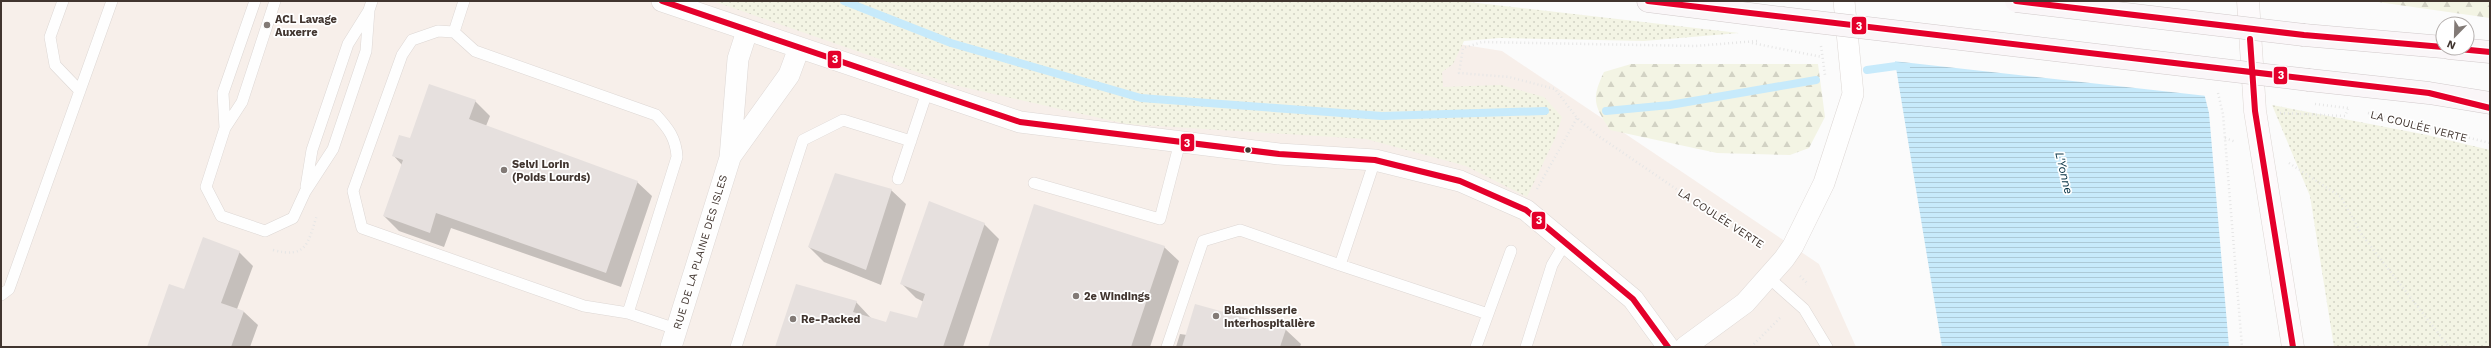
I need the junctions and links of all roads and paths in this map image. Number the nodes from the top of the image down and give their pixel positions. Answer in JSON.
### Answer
{"nodes":[{"id":1,"x":63,"y":1,"type":"edge"},
{"id":2,"x":112,"y":1,"type":"edge"},
{"id":3,"x":255,"y":1,"type":"edge"},
{"id":4,"x":276,"y":1,"type":"edge"},
{"id":5,"x":464,"y":1,"type":"edge"},
{"id":6,"x":662,"y":1,"type":"edge"},
{"id":7,"x":1648,"y":1,"type":"edge"},
{"id":8,"x":1844,"y":1,"type":"edge"},
{"id":9,"x":2016,"y":1,"type":"edge"},
{"id":10,"x":2248,"y":1,"type":"edge"},
{"id":11,"x":370,"y":6,"type":"edge"},
{"id":12,"x":747,"y":31,"type":"junction"},
{"id":13,"x":454,"y":32,"type":"junction"},
{"id":14,"x":1762,"y":41,"type":"dead end"},
{"id":15,"x":1748,"y":42,"type":"junction"},
{"id":16,"x":1820,"y":43,"type":"dead end"},
{"id":17,"x":2435,"y":47,"type":"edge"},
{"id":18,"x":799,"y":48,"type":"junction"},
{"id":19,"x":2475,"y":51,"type":"edge"},
{"id":20,"x":2489,"y":52,"type":"edge"},
{"id":21,"x":1822,"y":57,"type":"junction"},
{"id":22,"x":1826,"y":80,"type":"dead end"},
{"id":23,"x":80,"y":91,"type":"junction"},
{"id":24,"x":2218,"y":91,"type":"dead end"},
{"id":25,"x":927,"y":92,"type":"junction"},
{"id":26,"x":2429,"y":93,"type":"junction"},
{"id":27,"x":2490,"y":103,"type":"edge"},
{"id":28,"x":2490,"y":108,"type":"edge"},
{"id":29,"x":2356,"y":110,"type":"dead end"},
{"id":30,"x":2255,"y":111,"type":"junction"},
{"id":31,"x":2363,"y":112,"type":"dead end"},
{"id":32,"x":1577,"y":118,"type":"junction"},
{"id":33,"x":225,"y":128,"type":"junction"},
{"id":34,"x":2225,"y":138,"type":"junction"},
{"id":35,"x":911,"y":141,"type":"junction"},
{"id":36,"x":1180,"y":142,"type":"junction"},
{"id":37,"x":2490,"y":143,"type":"edge"},
{"id":38,"x":2262,"y":150,"type":"junction"},
{"id":39,"x":730,"y":158,"type":"junction"},
{"id":40,"x":1375,"y":160,"type":"junction"},
{"id":41,"x":898,"y":179,"type":"dead end"},
{"id":42,"x":1034,"y":183,"type":"dead end"},
{"id":43,"x":305,"y":192,"type":"junction"},
{"id":44,"x":1526,"y":210,"type":"junction"},
{"id":45,"x":1565,"y":243,"type":"junction"},
{"id":46,"x":1769,"y":249,"type":"dead end"},
{"id":47,"x":1511,"y":251,"type":"dead end"},
{"id":48,"x":1340,"y":265,"type":"junction"},
{"id":49,"x":1768,"y":276,"type":"junction"},
{"id":50,"x":1,"y":295,"type":"edge"},
{"id":51,"x":628,"y":313,"type":"junction"},
{"id":52,"x":1488,"y":314,"type":"junction"},
{"id":53,"x":673,"y":338,"type":"edge"},
{"id":54,"x":736,"y":347,"type":"edge"},
{"id":55,"x":1166,"y":347,"type":"edge"},
{"id":56,"x":1476,"y":347,"type":"edge"},
{"id":57,"x":1526,"y":347,"type":"edge"},
{"id":58,"x":1668,"y":347,"type":"edge"},
{"id":59,"x":1685,"y":347,"type":"edge"},
{"id":60,"x":1827,"y":347,"type":"edge"},
{"id":61,"x":2242,"y":347,"type":"edge"},
{"id":62,"x":2293,"y":347,"type":"edge"},
{"id":63,"x":2449,"y":347,"type":"edge"}],
"edges":[{"from":1,"to":23,"type":"lane"},
{"from":2,"to":23,"type":"lane"},
{"from":3,"to":33,"type":"lane"},
{"from":4,"to":33,"type":"lane"},
{"from":5,"to":13,"type":"lane"},
{"from":6,"to":12,"type":"street"},
{"from":7,"to":26,"type":"main road","bridge":true},
{"from":8,"to":49,"type":"street"},
{"from":9,"to":17,"type":"main road","bridge":true},
{"from":10,"to":30,"type":"street"},
{"from":11,"to":43,"type":"lane"},
{"from":11,"to":43,"type":"lane"},
{"from":12,"to":18,"type":"street"},
{"from":12,"to":39,"type":"street","name":"RUE DE LA PLAINE DES ISLES"},
{"from":13,"to":51,"type":"lane"},
{"from":13,"to":51,"type":"lane"},
{"from":14,"to":15,"type":"path","name":"LA COULÉE VERTE"},
{"from":15,"to":21,"type":"path"},
{"from":15,"to":32,"type":"path","name":"LA COULÉE VERTE"},
{"from":16,"to":21,"type":"path"},
{"from":18,"to":25,"type":"street"},
{"from":18,"to":39,"type":"street","name":"RUE DE LA PLAINE DES ISLES"},
{"from":19,"to":20,"type":"main road"},
{"from":21,"to":22,"type":"path"},
{"from":23,"to":50,"type":"lane"},
{"from":24,"to":34,"type":"path"},
{"from":25,"to":35,"type":"lane"},
{"from":25,"to":36,"type":"street"},
{"from":26,"to":27,"type":"main road"},
{"from":26,"to":28,"type":"main road"},
{"from":29,"to":30,"type":"path","name":"LA COULÉE VERTE"},
{"from":30,"to":38,"type":"street"},
{"from":31,"to":37,"type":"path","name":"LA COULÉE VERTE"},
{"from":32,"to":44,"type":"path"},
{"from":32,"to":46,"type":"path","name":"LA COULÉE VERTE"},
{"from":33,"to":43,"type":"lane"},
{"from":34,"to":38,"type":"path"},
{"from":34,"to":61,"type":"path"},
{"from":35,"to":41,"type":"lane"},
{"from":35,"to":54,"type":"lane"},
{"from":36,"to":40,"type":"street"},
{"from":36,"to":42,"type":"lane"},
{"from":38,"to":62,"type":"street"},
{"from":38,"to":63,"type":"path"},
{"from":39,"to":53,"type":"street","name":"RUE DE LA PLAINE DES ISLES"},
{"from":40,"to":44,"type":"street"},
{"from":40,"to":48,"type":"lane"},
{"from":44,"to":45,"type":"street"},
{"from":45,"to":57,"type":"lane"},
{"from":45,"to":58,"type":"street"},
{"from":47,"to":52,"type":"lane"},
{"from":48,"to":52,"type":"lane"},
{"from":48,"to":55,"type":"lane"},
{"from":49,"to":59,"type":"street"},
{"from":49,"to":60,"type":"lane"},
{"from":51,"to":53,"type":"lane"},
{"from":52,"to":56,"type":"lane"}]}
